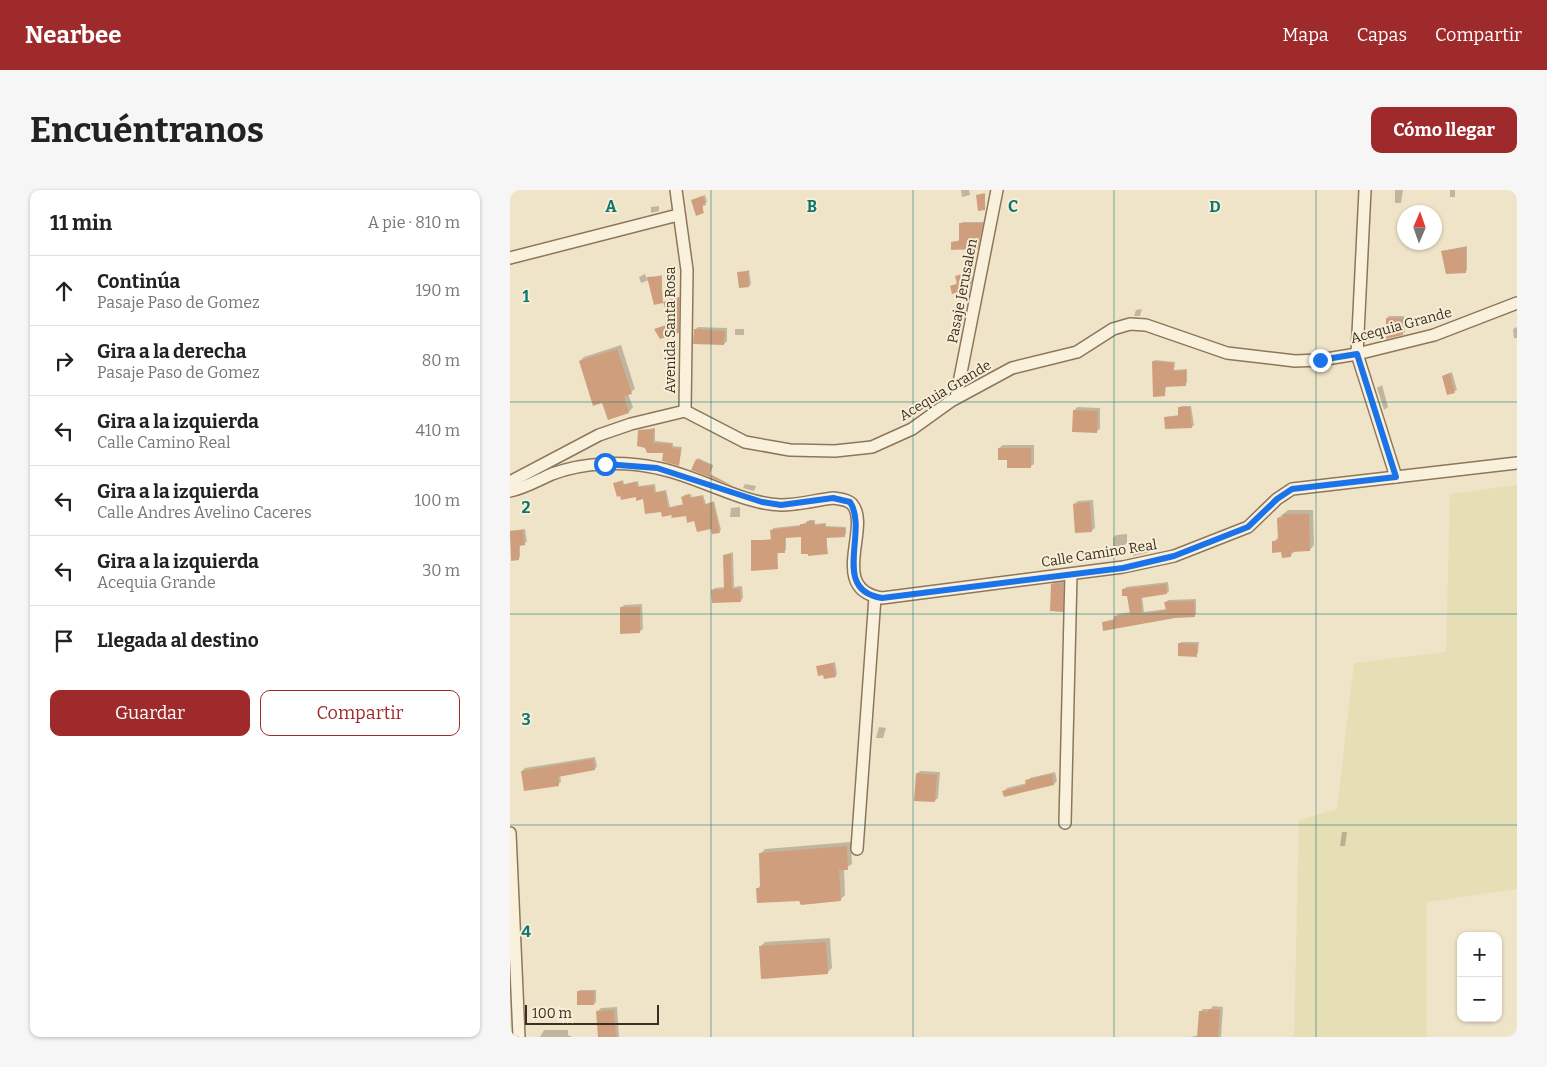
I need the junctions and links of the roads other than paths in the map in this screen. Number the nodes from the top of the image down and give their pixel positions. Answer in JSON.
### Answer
{"nodes":[{"id":1,"x":676,"y":190,"type":"edge"},
{"id":2,"x":997,"y":190,"type":"edge"},
{"id":3,"x":1365,"y":190,"type":"edge"},
{"id":4,"x":678,"y":215,"type":"junction"},
{"id":5,"x":510,"y":258,"type":"edge"},
{"id":6,"x":1517,"y":303,"type":"edge"},
{"id":7,"x":1357,"y":354,"type":"junction"},
{"id":8,"x":956,"y":398,"type":"junction"},
{"id":9,"x":685,"y":411,"type":"junction"},
{"id":10,"x":1517,"y":463,"type":"edge"},
{"id":11,"x":1396,"y":477,"type":"junction"},
{"id":12,"x":510,"y":482,"type":"edge"},
{"id":13,"x":510,"y":491,"type":"edge"},
{"id":14,"x":1071,"y":574,"type":"junction"},
{"id":15,"x":875,"y":597,"type":"junction"},
{"id":16,"x":1065,"y":823,"type":"dead end"},
{"id":17,"x":510,"y":833,"type":"edge"},
{"id":18,"x":857,"y":849,"type":"dead end"},
{"id":19,"x":511,"y":899,"type":"edge"},
{"id":20,"x":519,"y":1037,"type":"edge"}],
"edges":[{"from":1,"to":4,"type":"street","name":"Avenida Santa Rosa"},
{"from":2,"to":8,"type":"street","name":"Pasaje Jerusalen"},
{"from":3,"to":7,"type":"street"},
{"from":4,"to":5,"type":"street"},
{"from":4,"to":9,"type":"street","name":"Avenida Santa Rosa"},
{"from":6,"to":7,"type":"street","name":"Acequia Grande"},
{"from":7,"to":8,"type":"street","name":"Acequia Grande"},
{"from":7,"to":11,"type":"street"},
{"from":8,"to":9,"type":"street","name":"Acequia Grande"},
{"from":9,"to":12,"type":"street"},
{"from":10,"to":11,"type":"street","name":"Calle Camino Real"},
{"from":11,"to":14,"type":"street","name":"Calle Camino Real"},
{"from":13,"to":15,"type":"street"},
{"from":14,"to":15,"type":"street","name":"Calle Camino Real"},
{"from":14,"to":16,"type":"street"},
{"from":15,"to":18,"type":"street"},
{"from":17,"to":19,"type":"street"},
{"from":19,"to":20,"type":"street"}]}
